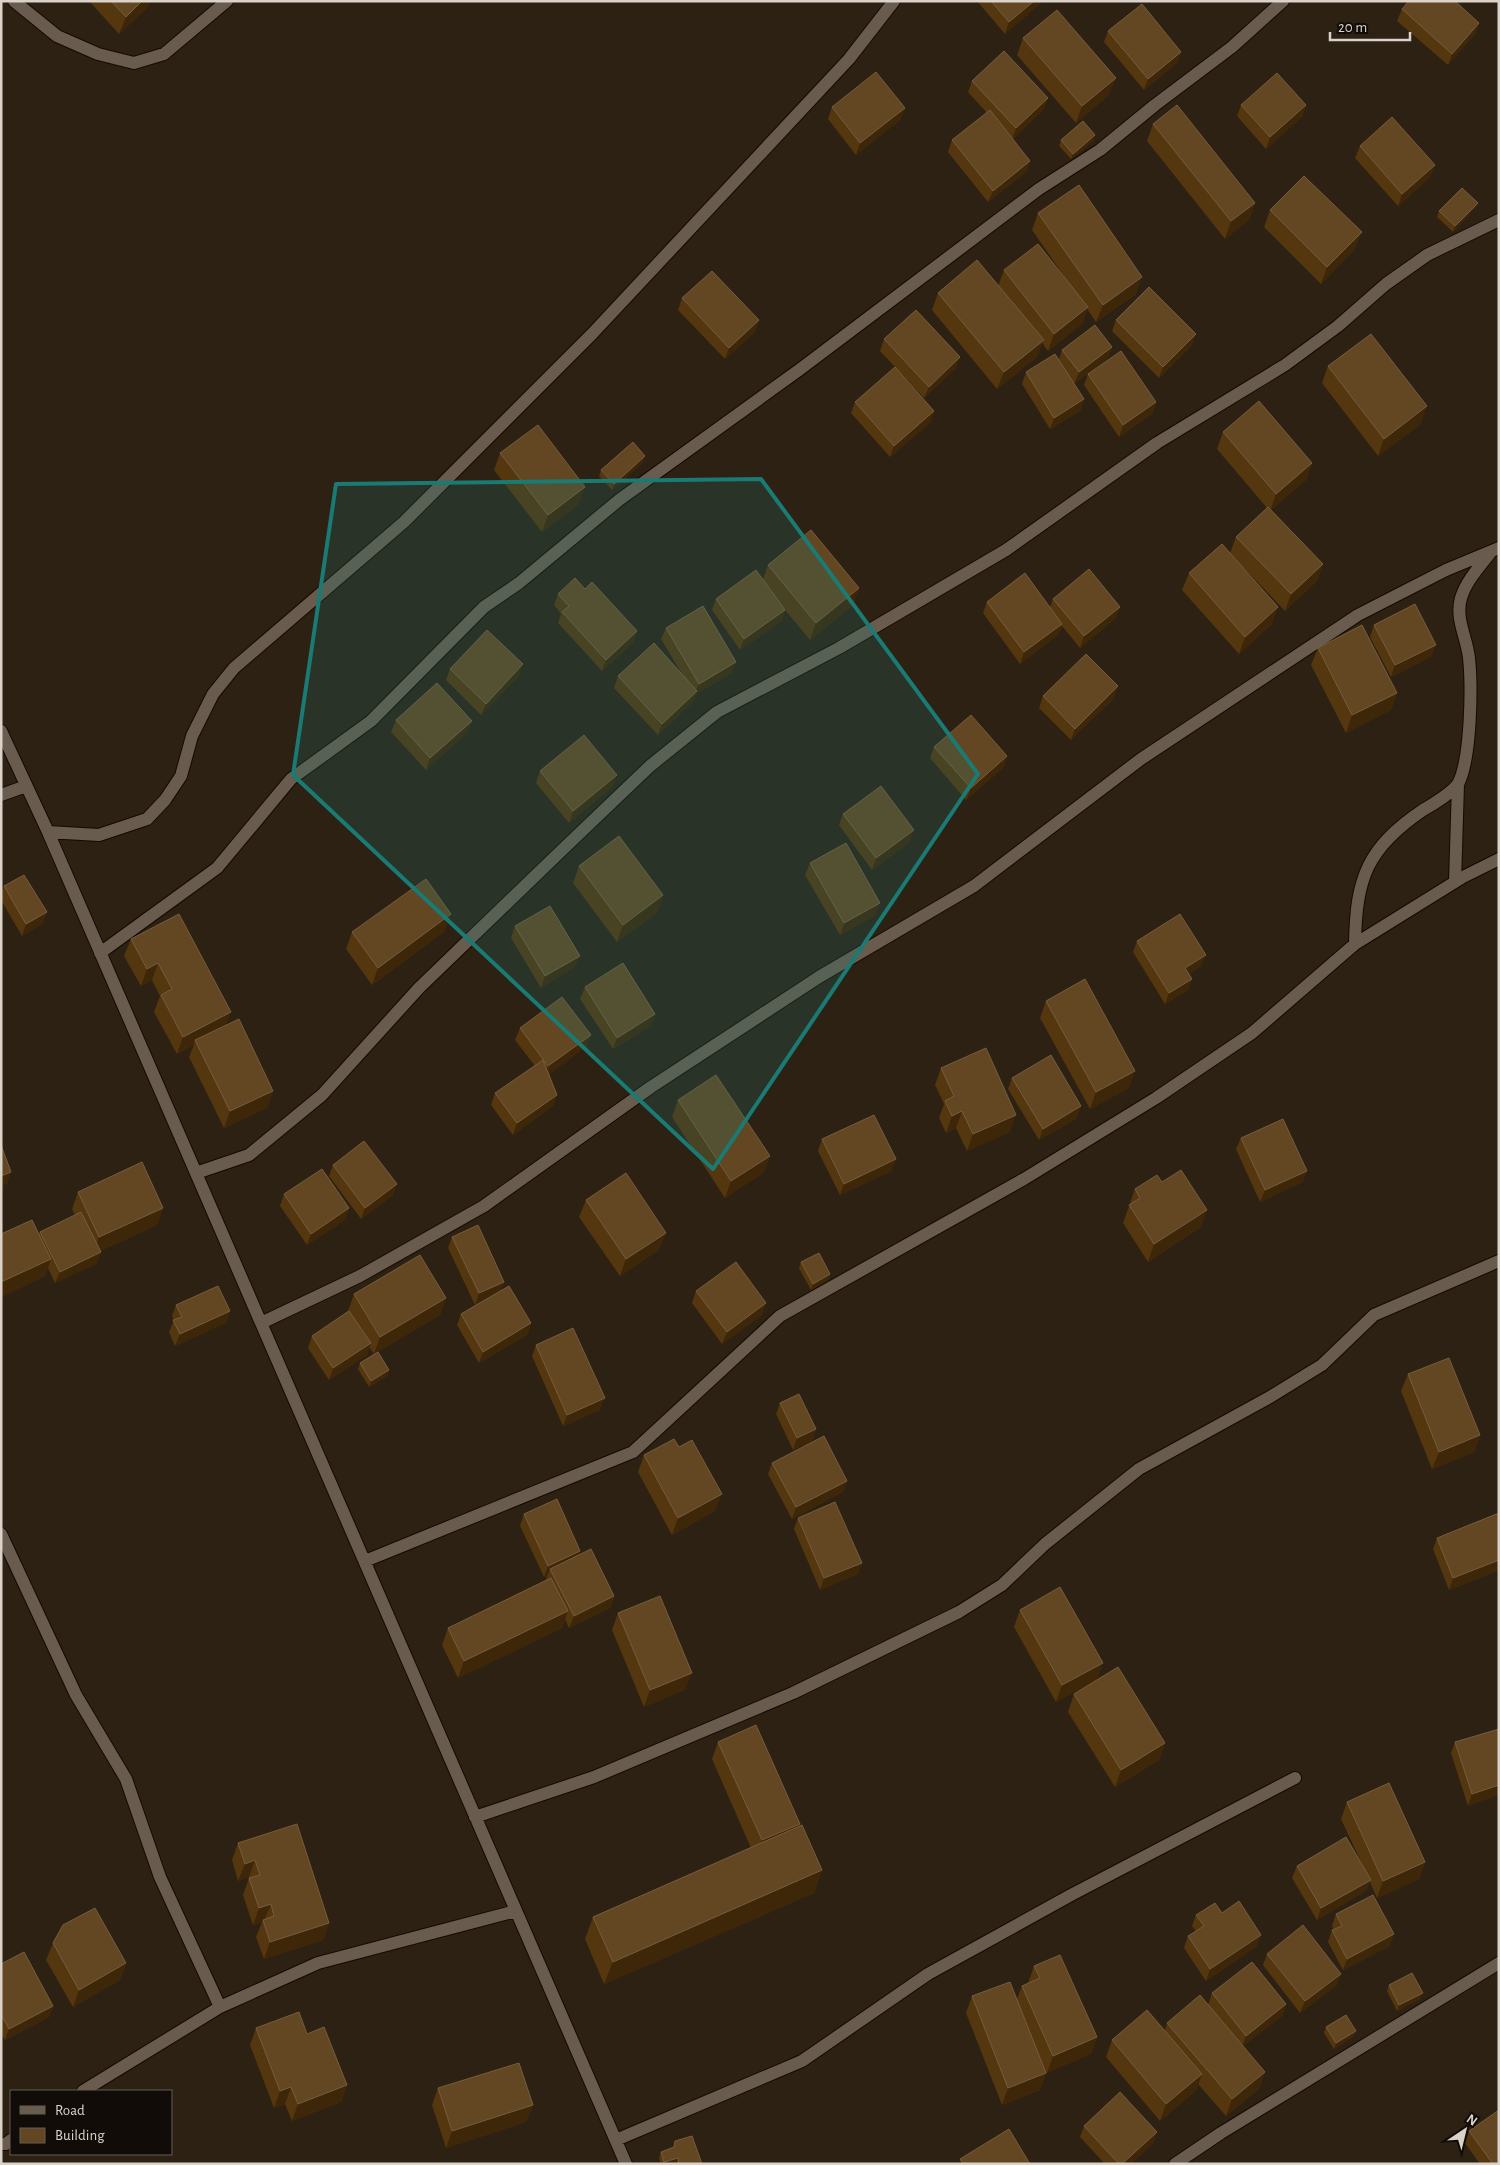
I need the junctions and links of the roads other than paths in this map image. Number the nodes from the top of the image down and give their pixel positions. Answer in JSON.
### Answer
{"nodes":[{"id":1,"x":14,"y":1,"type":"edge"},
{"id":2,"x":228,"y":1,"type":"edge"},
{"id":3,"x":894,"y":1,"type":"edge"},
{"id":4,"x":1283,"y":1,"type":"edge"},
{"id":5,"x":1499,"y":220,"type":"edge"},
{"id":6,"x":1495,"y":549,"type":"edge"},
{"id":7,"x":1,"y":731,"type":"edge"},
{"id":8,"x":1458,"y":784,"type":"junction"},
{"id":9,"x":26,"y":786,"type":"junction"},
{"id":10,"x":1,"y":795,"type":"edge"},
{"id":11,"x":48,"y":832,"type":"junction"},
{"id":12,"x":1499,"y":858,"type":"edge"},
{"id":13,"x":1455,"y":882,"type":"junction"},
{"id":14,"x":1355,"y":944,"type":"junction"},
{"id":15,"x":100,"y":953,"type":"junction"},
{"id":16,"x":196,"y":1174,"type":"junction"},
{"id":17,"x":1499,"y":1261,"type":"edge"},
{"id":18,"x":262,"y":1323,"type":"junction"},
{"id":19,"x":1,"y":1534,"type":"edge"},
{"id":20,"x":365,"y":1561,"type":"junction"},
{"id":21,"x":1295,"y":1778,"type":"dead end"},
{"id":22,"x":475,"y":1817,"type":"junction"},
{"id":23,"x":516,"y":1911,"type":"junction"},
{"id":24,"x":1499,"y":1963,"type":"edge"},
{"id":25,"x":220,"y":2007,"type":"junction"},
{"id":26,"x":85,"y":2090,"type":"edge"},
{"id":27,"x":616,"y":2140,"type":"junction"},
{"id":28,"x":626,"y":2164,"type":"edge"},
{"id":29,"x":1175,"y":2164,"type":"edge"}],
"edges":[{"from":1,"to":2,"type":"street"},
{"from":3,"to":11,"type":"street"},
{"from":4,"to":15,"type":"street"},
{"from":5,"to":16,"type":"street"},
{"from":6,"to":8,"type":"street"},
{"from":6,"to":18,"type":"street"},
{"from":7,"to":9,"type":"street"},
{"from":8,"to":13,"type":"street"},
{"from":8,"to":14,"type":"street"},
{"from":9,"to":10,"type":"street"},
{"from":9,"to":11,"type":"street"},
{"from":11,"to":15,"type":"street"},
{"from":12,"to":13,"type":"street"},
{"from":13,"to":14,"type":"street"},
{"from":14,"to":20,"type":"street"},
{"from":15,"to":16,"type":"street"},
{"from":16,"to":18,"type":"street"},
{"from":17,"to":22,"type":"street"},
{"from":18,"to":20,"type":"street"},
{"from":19,"to":25,"type":"street"},
{"from":20,"to":22,"type":"street"},
{"from":21,"to":27,"type":"street"},
{"from":22,"to":23,"type":"street"},
{"from":23,"to":25,"type":"street"},
{"from":23,"to":27,"type":"street"},
{"from":24,"to":29,"type":"street"},
{"from":25,"to":26,"type":"street"},
{"from":27,"to":28,"type":"street"}]}
